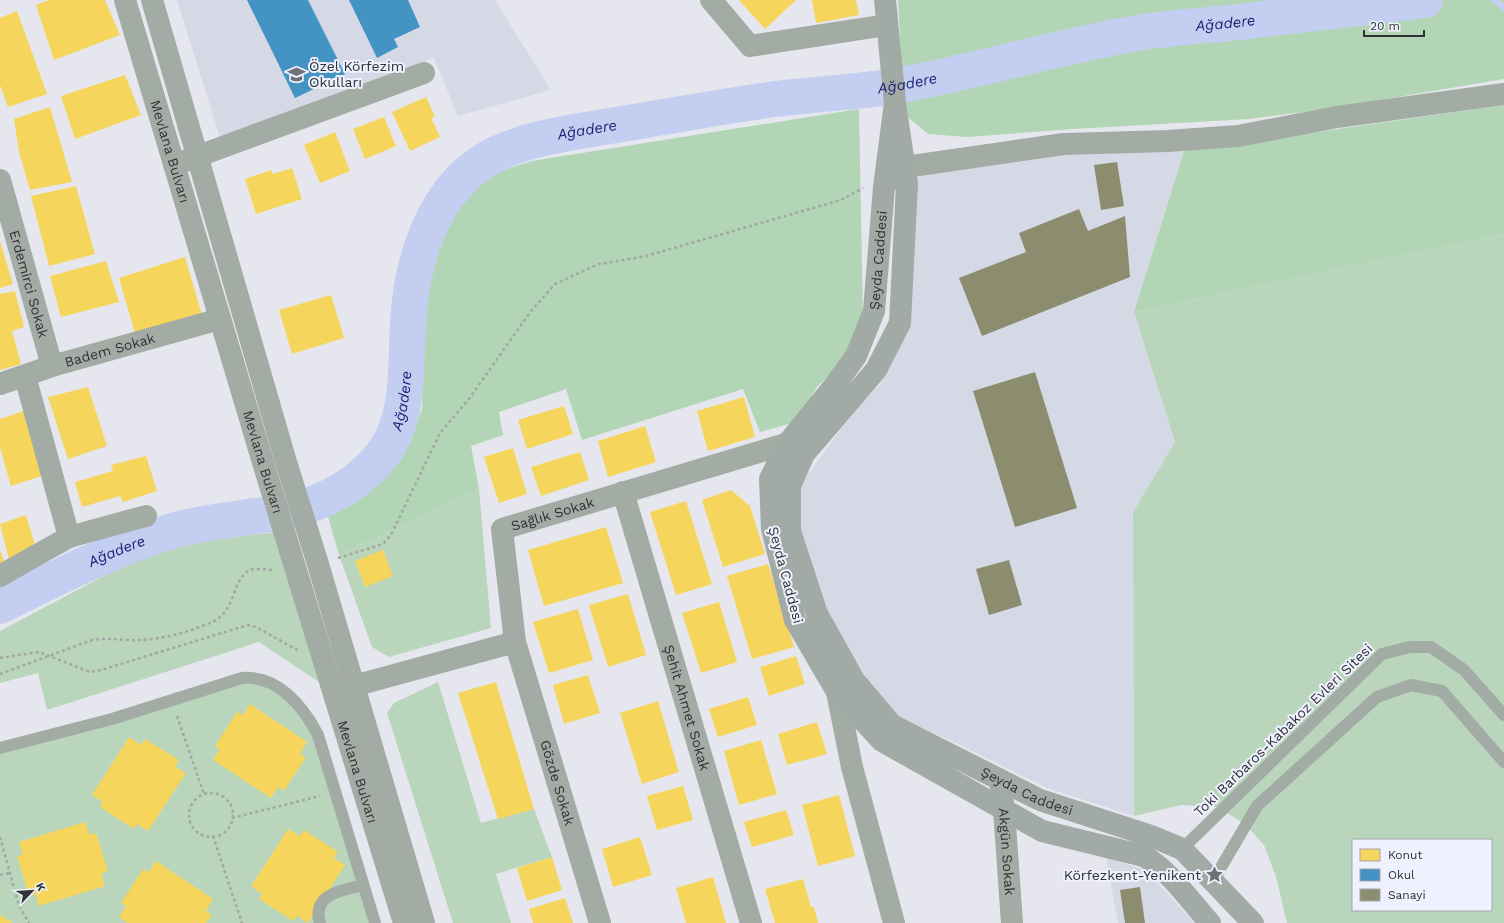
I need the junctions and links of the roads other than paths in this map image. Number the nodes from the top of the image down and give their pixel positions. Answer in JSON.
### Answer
{"nodes":[{"id":1,"x":125,"y":0,"type":"edge"},
{"id":2,"x":152,"y":0,"type":"edge"},
{"id":3,"x":711,"y":0,"type":"edge"},
{"id":4,"x":885,"y":0,"type":"edge"},
{"id":5,"x":887,"y":25,"type":"junction"},
{"id":6,"x":424,"y":73,"type":"dead end"},
{"id":7,"x":1504,"y":94,"type":"edge"},
{"id":8,"x":198,"y":157,"type":"junction"},
{"id":9,"x":174,"y":165,"type":"junction"},
{"id":10,"x":892,"y":175,"type":"junction"},
{"id":11,"x":0,"y":180,"type":"edge"},
{"id":12,"x":220,"y":319,"type":"junction"},
{"id":13,"x":52,"y":366,"type":"junction"},
{"id":14,"x":25,"y":376,"type":"junction"},
{"id":15,"x":0,"y":384,"type":"edge"},
{"id":16,"x":822,"y":433,"type":"junction"},
{"id":17,"x":787,"y":444,"type":"junction"},
{"id":18,"x":623,"y":492,"type":"junction"},
{"id":19,"x":146,"y":516,"type":"dead end"},
{"id":20,"x":69,"y":537,"type":"junction"},
{"id":21,"x":0,"y":576,"type":"edge"},
{"id":22,"x":515,"y":642,"type":"junction"},
{"id":23,"x":854,"y":680,"type":"junction"},
{"id":24,"x":344,"y":689,"type":"junction"},
{"id":25,"x":836,"y":692,"type":"junction"},
{"id":26,"x":1504,"y":715,"type":"edge"},
{"id":27,"x":0,"y":748,"type":"edge"},
{"id":28,"x":1504,"y":762,"type":"edge"},
{"id":29,"x":1000,"y":780,"type":"junction"},
{"id":30,"x":1004,"y":810,"type":"junction"},
{"id":31,"x":1182,"y":849,"type":"junction"},
{"id":32,"x":1213,"y":881,"type":"junction"},
{"id":33,"x":363,"y":885,"type":"junction"},
{"id":34,"x":320,"y":923,"type":"edge"},
{"id":35,"x":375,"y":923,"type":"edge"},
{"id":36,"x":404,"y":923,"type":"edge"},
{"id":37,"x":424,"y":923,"type":"edge"},
{"id":38,"x":600,"y":923,"type":"edge"},
{"id":39,"x":751,"y":923,"type":"edge"},
{"id":40,"x":894,"y":923,"type":"edge"},
{"id":41,"x":1012,"y":923,"type":"edge"},
{"id":42,"x":1210,"y":923,"type":"edge"},
{"id":43,"x":1253,"y":923,"type":"edge"}],
"edges":[{"from":1,"to":9,"type":"street","name":"Mevlana Bulvarı"},
{"from":2,"to":8,"type":"street","name":"Mevlana Bulvarı"},
{"from":3,"to":5,"type":"street"},
{"from":4,"to":5,"type":"main road","name":"Şeyda Caddesi"},
{"from":5,"to":10,"type":"main road","name":"Şeyda Caddesi"},
{"from":6,"to":8,"type":"street"},
{"from":7,"to":10,"type":"street"},
{"from":8,"to":9,"type":"street"},
{"from":8,"to":24,"type":"street","name":"Mevlana Bulvarı"},
{"from":9,"to":12,"type":"street","name":"Mevlana Bulvarı"},
{"from":10,"to":16,"type":"main road","name":"Şeyda Caddesi"},
{"from":10,"to":17,"type":"main road","name":"Şeyda Caddesi"},
{"from":11,"to":13,"type":"street","name":"Erdemirci Sokak"},
{"from":12,"to":13,"type":"street","name":"Badem Sokak"},
{"from":12,"to":24,"type":"street","name":"Mevlana Bulvarı"},
{"from":13,"to":14,"type":"street","name":"Badem Sokak"},
{"from":14,"to":15,"type":"street","name":"Badem Sokak"},
{"from":14,"to":20,"type":"street"},
{"from":16,"to":17,"type":"street","name":"Sağlık Sokak"},
{"from":16,"to":23,"type":"main road","name":"Şeyda Caddesi"},
{"from":17,"to":18,"type":"street","name":"Sağlık Sokak"},
{"from":17,"to":25,"type":"main road","name":"Şeyda Caddesi"},
{"from":18,"to":22,"type":"street","name":"Sağlık Sokak"},
{"from":18,"to":39,"type":"street","name":"Şehit Ahmet Sokak"},
{"from":19,"to":20,"type":"street"},
{"from":20,"to":21,"type":"street"},
{"from":22,"to":24,"type":"street"},
{"from":22,"to":38,"type":"street","name":"Gözde Sokak"},
{"from":23,"to":25,"type":"street"},
{"from":23,"to":29,"type":"main road","name":"Şeyda Caddesi"},
{"from":24,"to":36,"type":"street","name":"Mevlana Bulvarı"},
{"from":24,"to":37,"type":"street","name":"Mevlana Bulvarı"},
{"from":25,"to":30,"type":"main road","name":"Şeyda Caddesi"},
{"from":25,"to":40,"type":"street"},
{"from":26,"to":31,"type":"lane","name":"Toki Barbaros-Kabakoz Evleri Sitesi"},
{"from":27,"to":33,"type":"lane"},
{"from":28,"to":32,"type":"lane"},
{"from":29,"to":30,"type":"street","name":"Akgün Sokak"},
{"from":29,"to":31,"type":"main road","name":"Şeyda Caddesi"},
{"from":30,"to":41,"type":"street","name":"Akgün Sokak"},
{"from":30,"to":42,"type":"main road","name":"Şeyda Caddesi"},
{"from":31,"to":32,"type":"main road"},
{"from":32,"to":43,"type":"main road"},
{"from":33,"to":34,"type":"lane"},
{"from":33,"to":35,"type":"lane"}]}
